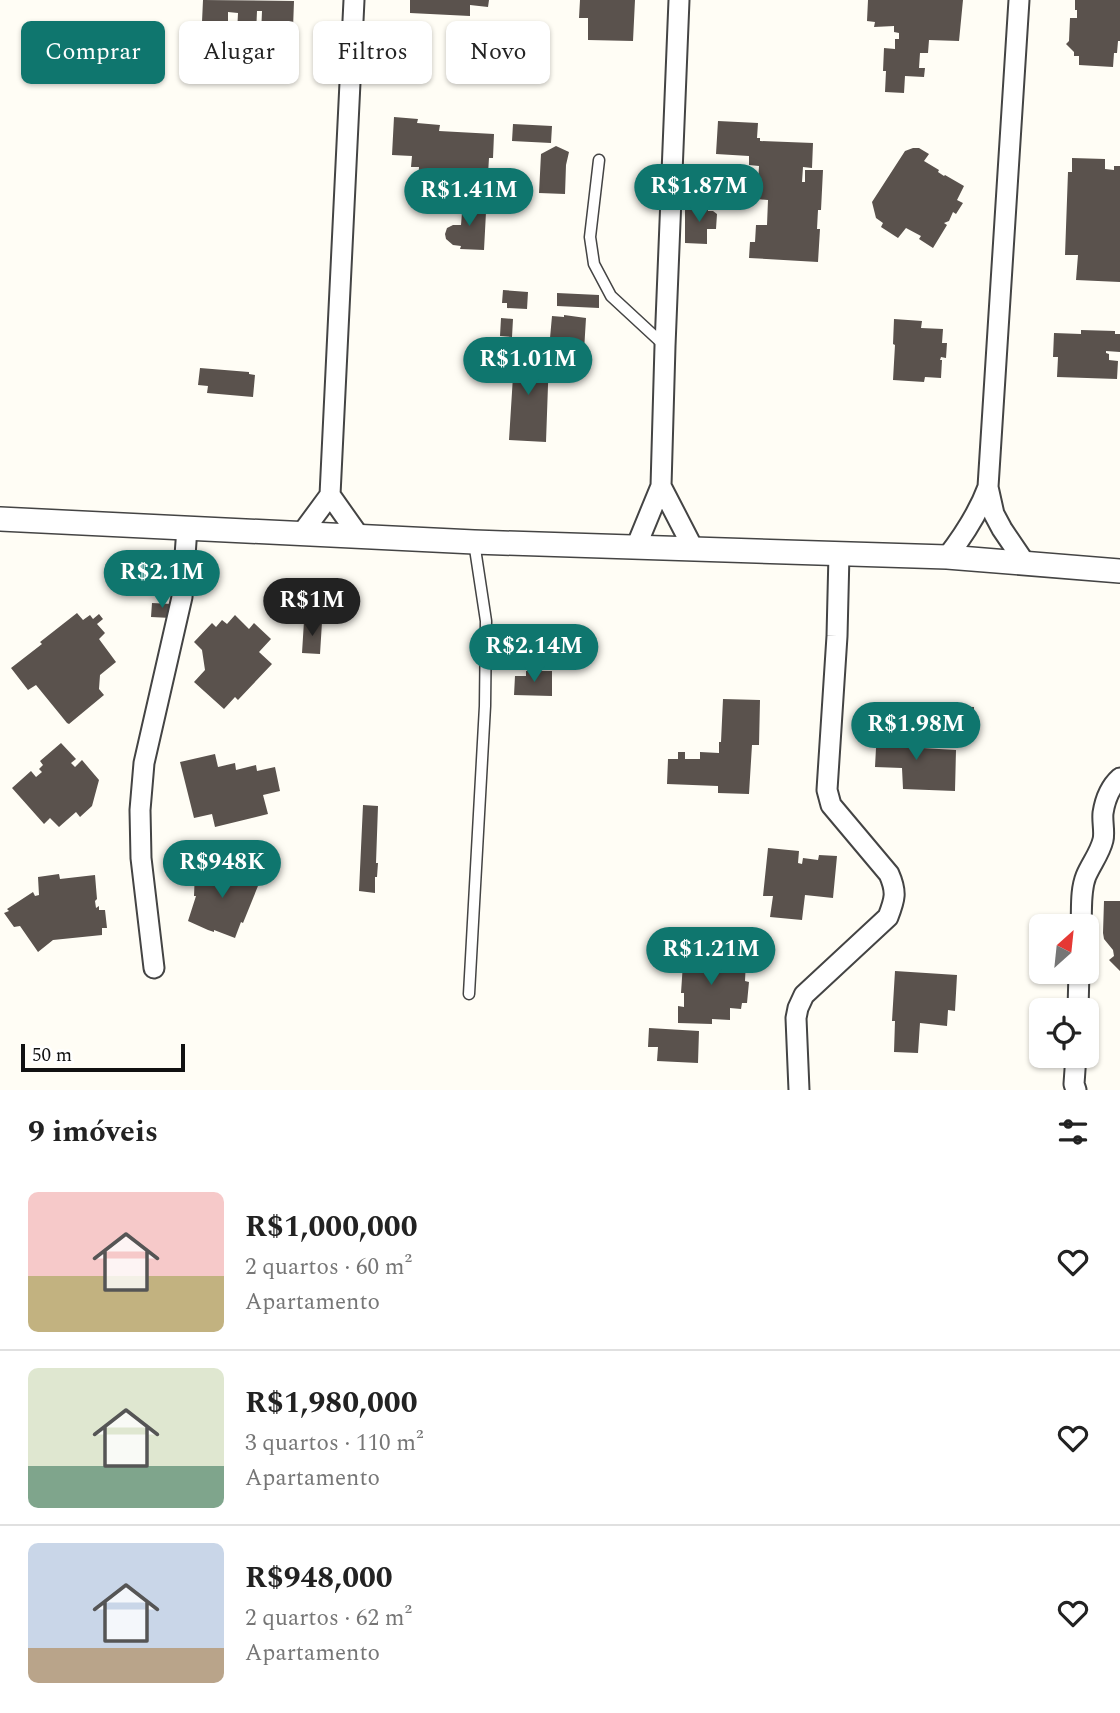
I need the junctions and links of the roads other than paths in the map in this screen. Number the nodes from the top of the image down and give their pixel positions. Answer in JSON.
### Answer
{"nodes":[{"id":1,"x":354,"y":0,"type":"edge"},
{"id":2,"x":679,"y":0,"type":"edge"},
{"id":3,"x":1019,"y":0,"type":"edge"},
{"id":4,"x":599,"y":160,"type":"dead end"},
{"id":5,"x":665,"y":346,"type":"junction"},
{"id":6,"x":661,"y":486,"type":"junction"},
{"id":7,"x":988,"y":487,"type":"junction"},
{"id":8,"x":330,"y":495,"type":"junction"},
{"id":9,"x":0,"y":513,"type":"edge"},
{"id":10,"x":0,"y":519,"type":"edge"},
{"id":11,"x":25,"y":519,"type":"junction"},
{"id":12,"x":187,"y":528,"type":"junction"},
{"id":13,"x":302,"y":533,"type":"junction"},
{"id":14,"x":359,"y":536,"type":"junction"},
{"id":15,"x":474,"y":542,"type":"junction"},
{"id":16,"x":636,"y":547,"type":"junction"},
{"id":17,"x":694,"y":548,"type":"junction"},
{"id":18,"x":839,"y":554,"type":"junction"},
{"id":19,"x":947,"y":557,"type":"junction"},
{"id":20,"x":1025,"y":563,"type":"junction"},
{"id":21,"x":1120,"y":571,"type":"edge"},
{"id":22,"x":1120,"y":778,"type":"edge"},
{"id":23,"x":1082,"y":914,"type":"edge"},
{"id":24,"x":154,"y":968,"type":"dead end"},
{"id":25,"x":469,"y":994,"type":"dead end"},
{"id":26,"x":1075,"y":1068,"type":"edge"},
{"id":27,"x":799,"y":1090,"type":"edge"},
{"id":28,"x":1076,"y":1090,"type":"edge"}],
"edges":[{"from":1,"to":8,"type":"street"},
{"from":2,"to":5,"type":"street"},
{"from":3,"to":7,"type":"street"},
{"from":4,"to":5,"type":"lane"},
{"from":5,"to":6,"type":"street"},
{"from":6,"to":16,"type":"street"},
{"from":6,"to":17,"type":"street"},
{"from":7,"to":19,"type":"street"},
{"from":7,"to":20,"type":"street"},
{"from":8,"to":13,"type":"street"},
{"from":8,"to":14,"type":"street"},
{"from":9,"to":11,"type":"street"},
{"from":10,"to":11,"type":"street"},
{"from":11,"to":12,"type":"street"},
{"from":12,"to":13,"type":"street"},
{"from":12,"to":24,"type":"street"},
{"from":13,"to":14,"type":"street"},
{"from":14,"to":15,"type":"street"},
{"from":15,"to":16,"type":"street"},
{"from":15,"to":25,"type":"lane"},
{"from":16,"to":17,"type":"street"},
{"from":17,"to":18,"type":"street"},
{"from":18,"to":19,"type":"street"},
{"from":18,"to":27,"type":"street"},
{"from":19,"to":20,"type":"street"},
{"from":20,"to":21,"type":"street"},
{"from":22,"to":23,"type":"street"},
{"from":26,"to":28,"type":"street"}]}
